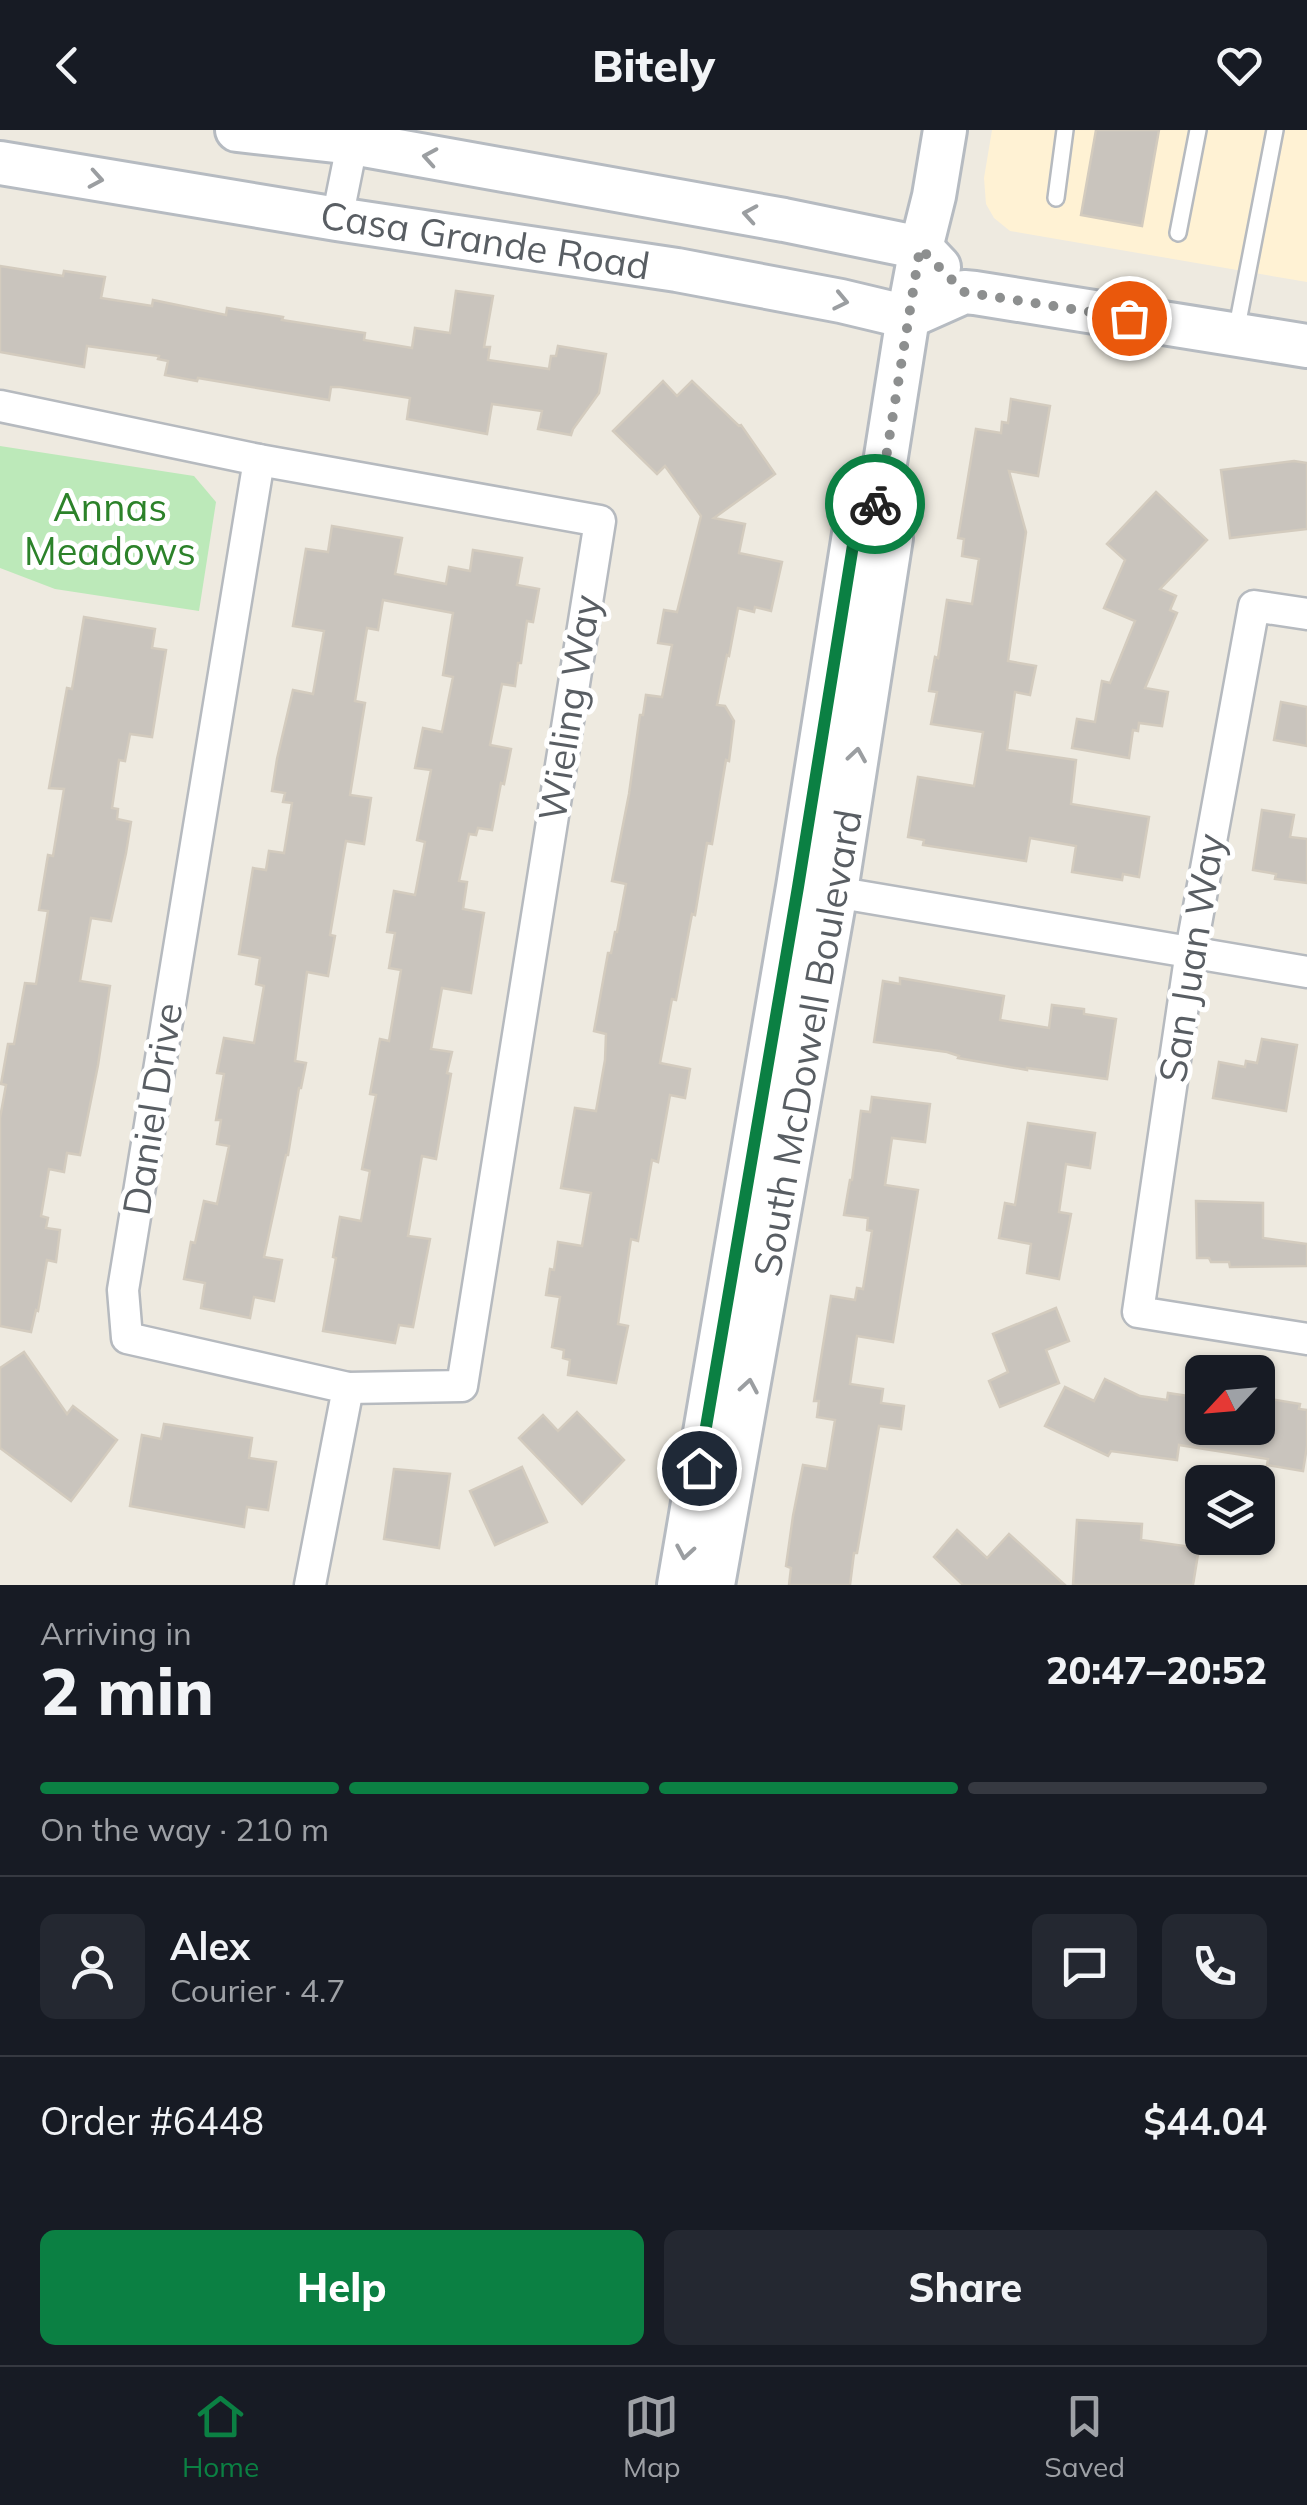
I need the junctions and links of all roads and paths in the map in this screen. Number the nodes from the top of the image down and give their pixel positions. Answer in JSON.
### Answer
{"nodes":[{"id":1,"x":237,"y":130,"type":"edge"},
{"id":2,"x":945,"y":130,"type":"edge"},
{"id":3,"x":1065,"y":130,"type":"edge"},
{"id":4,"x":1198,"y":130,"type":"edge"},
{"id":5,"x":1276,"y":130,"type":"edge"},
{"id":6,"x":354,"y":137,"type":"edge"},
{"id":7,"x":0,"y":163,"type":"edge"},
{"id":8,"x":1056,"y":198,"type":"dead end"},
{"id":9,"x":337,"y":220,"type":"junction"},
{"id":10,"x":1178,"y":233,"type":"dead end"},
{"id":11,"x":920,"y":248,"type":"junction"},
{"id":12,"x":964,"y":292,"type":"junction"},
{"id":13,"x":908,"y":317,"type":"junction"},
{"id":14,"x":1235,"y":335,"type":"junction"},
{"id":15,"x":1307,"y":346,"type":"edge"},
{"id":16,"x":0,"y":406,"type":"edge"},
{"id":17,"x":260,"y":460,"type":"junction"},
{"id":18,"x":1307,"y":614,"type":"edge"},
{"id":19,"x":817,"y":889,"type":"junction"},
{"id":20,"x":1190,"y":951,"type":"junction"},
{"id":21,"x":1307,"y":972,"type":"edge"},
{"id":22,"x":1307,"y":1339,"type":"edge"},
{"id":23,"x":348,"y":1388,"type":"junction"},
{"id":24,"x":310,"y":1585,"type":"edge"},
{"id":25,"x":679,"y":1585,"type":"edge"},
{"id":26,"x":714,"y":1585,"type":"edge"}],
"edges":[{"from":1,"to":6,"type":"main road","name":"Casa Grande Road"},
{"from":2,"to":11,"type":"main road","name":"South McDowell Boulevard"},
{"from":3,"to":8,"type":"lane"},
{"from":4,"to":10,"type":"lane"},
{"from":5,"to":14,"type":"lane"},
{"from":6,"to":9,"type":"street"},
{"from":11,"to":6,"type":"main road","name":"Casa Grande Road","one_way":true},
{"from":7,"to":9,"type":"main road","name":"Casa Grande Road","one_way":true},
{"from":9,"to":13,"type":"main road","name":"Casa Grande Road","one_way":true},
{"from":11,"to":12,"type":"main road"},
{"from":11,"to":13,"type":"main road","name":"South McDowell Boulevard"},
{"from":12,"to":13,"type":"main road"},
{"from":12,"to":14,"type":"main road"},
{"from":13,"to":19,"type":"main road","name":"South McDowell Boulevard"},
{"from":14,"to":15,"type":"main road"},
{"from":16,"to":17,"type":"street","name":"Wieling Way"},
{"from":17,"to":23,"type":"street","name":"Daniel Drive"},
{"from":17,"to":23,"type":"street","name":"Wieling Way"},
{"from":18,"to":20,"type":"street","name":"San Juan Way"},
{"from":19,"to":20,"type":"street"},
{"from":19,"to":25,"type":"main road","name":"South McDowell Boulevard","one_way":true},
{"from":26,"to":19,"type":"main road","name":"South McDowell Boulevard","one_way":true},
{"from":20,"to":21,"type":"street"},
{"from":20,"to":22,"type":"street","name":"San Juan Way"},
{"from":23,"to":24,"type":"street"}]}
